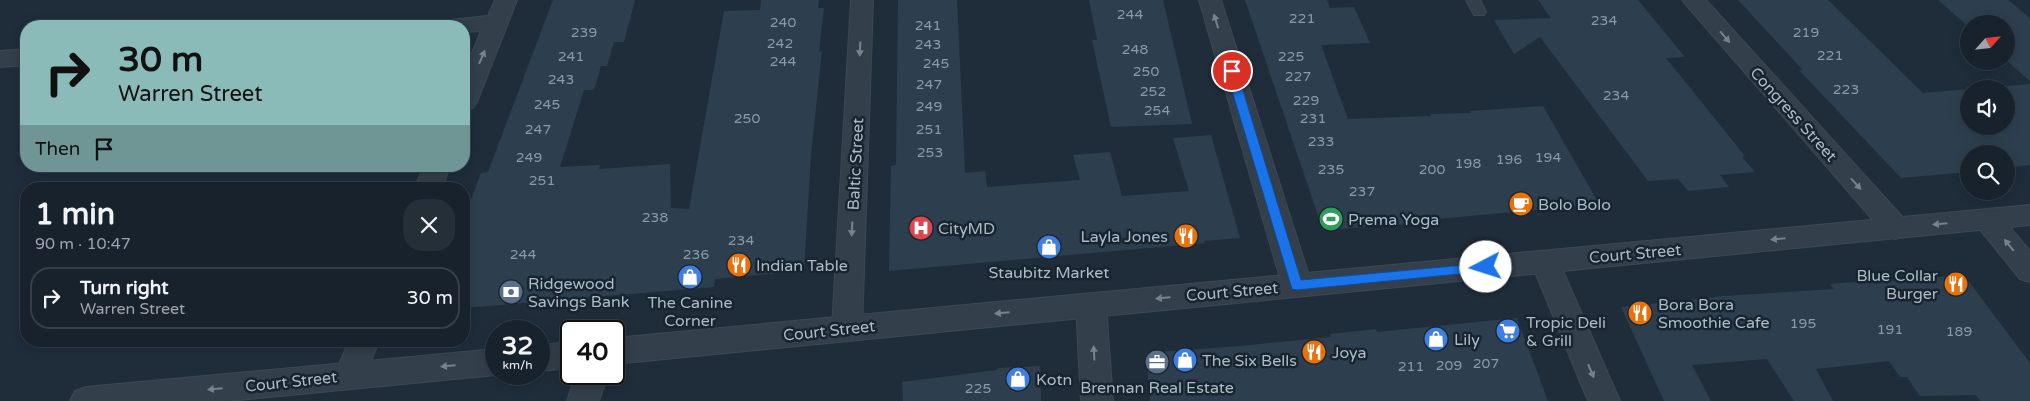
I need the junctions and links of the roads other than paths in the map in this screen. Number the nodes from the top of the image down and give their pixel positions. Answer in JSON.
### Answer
{"nodes":[{"id":1,"x":506,"y":0,"type":"edge"},
{"id":2,"x":862,"y":0,"type":"edge"},
{"id":3,"x":1210,"y":0,"type":"edge"},
{"id":4,"x":1693,"y":0,"type":"edge"},
{"id":5,"x":497,"y":23,"type":"junction"},
{"id":6,"x":470,"y":25,"type":"edge"},
{"id":7,"x":20,"y":57,"type":"edge"},
{"id":8,"x":0,"y":58,"type":"edge"},
{"id":9,"x":470,"y":88,"type":"edge"},
{"id":10,"x":2030,"y":215,"type":"edge"},
{"id":11,"x":1988,"y":220,"type":"junction"},
{"id":12,"x":1896,"y":228,"type":"junction"},
{"id":13,"x":1545,"y":262,"type":"junction"},
{"id":14,"x":2030,"y":271,"type":"edge"},
{"id":15,"x":1297,"y":285,"type":"junction"},
{"id":16,"x":1091,"y":305,"type":"junction"},
{"id":17,"x":848,"y":328,"type":"junction"},
{"id":18,"x":362,"y":347,"type":"edge"},
{"id":19,"x":625,"y":350,"type":"edge"},
{"id":20,"x":485,"y":363,"type":"edge"},
{"id":21,"x":350,"y":376,"type":"junction"},
{"id":22,"x":588,"y":385,"type":"edge"},
{"id":23,"x":86,"y":401,"type":"edge"},
{"id":24,"x":583,"y":401,"type":"edge"},
{"id":25,"x":1096,"y":401,"type":"edge"},
{"id":26,"x":1604,"y":401,"type":"edge"}],
"edges":[{"from":1,"to":5,"type":"street"},
{"from":2,"to":17,"type":"street","name":"Baltic Street","one_way":true},
{"from":15,"to":3,"type":"street","one_way":true},
{"from":4,"to":12,"type":"street","name":"Congress Street","one_way":true},
{"from":5,"to":6,"type":"street"},
{"from":9,"to":5,"type":"street","one_way":true},
{"from":7,"to":8,"type":"street"},
{"from":10,"to":11,"type":"street","name":"Court Street"},
{"from":11,"to":12,"type":"street","name":"Court Street","one_way":true},
{"from":14,"to":11,"type":"street","one_way":true},
{"from":12,"to":13,"type":"street","name":"Court Street","one_way":true},
{"from":13,"to":15,"type":"street","name":"Court Street"},
{"from":13,"to":26,"type":"street","one_way":true},
{"from":15,"to":16,"type":"street","name":"Court Street","one_way":true},
{"from":16,"to":17,"type":"street","name":"Court Street","one_way":true},
{"from":25,"to":16,"type":"street","one_way":true},
{"from":17,"to":19,"type":"street","name":"Court Street"},
{"from":18,"to":21,"type":"street"},
{"from":20,"to":21,"type":"street","name":"Court Street","one_way":true},
{"from":21,"to":23,"type":"street","name":"Court Street","one_way":true},
{"from":22,"to":24,"type":"street"}]}
